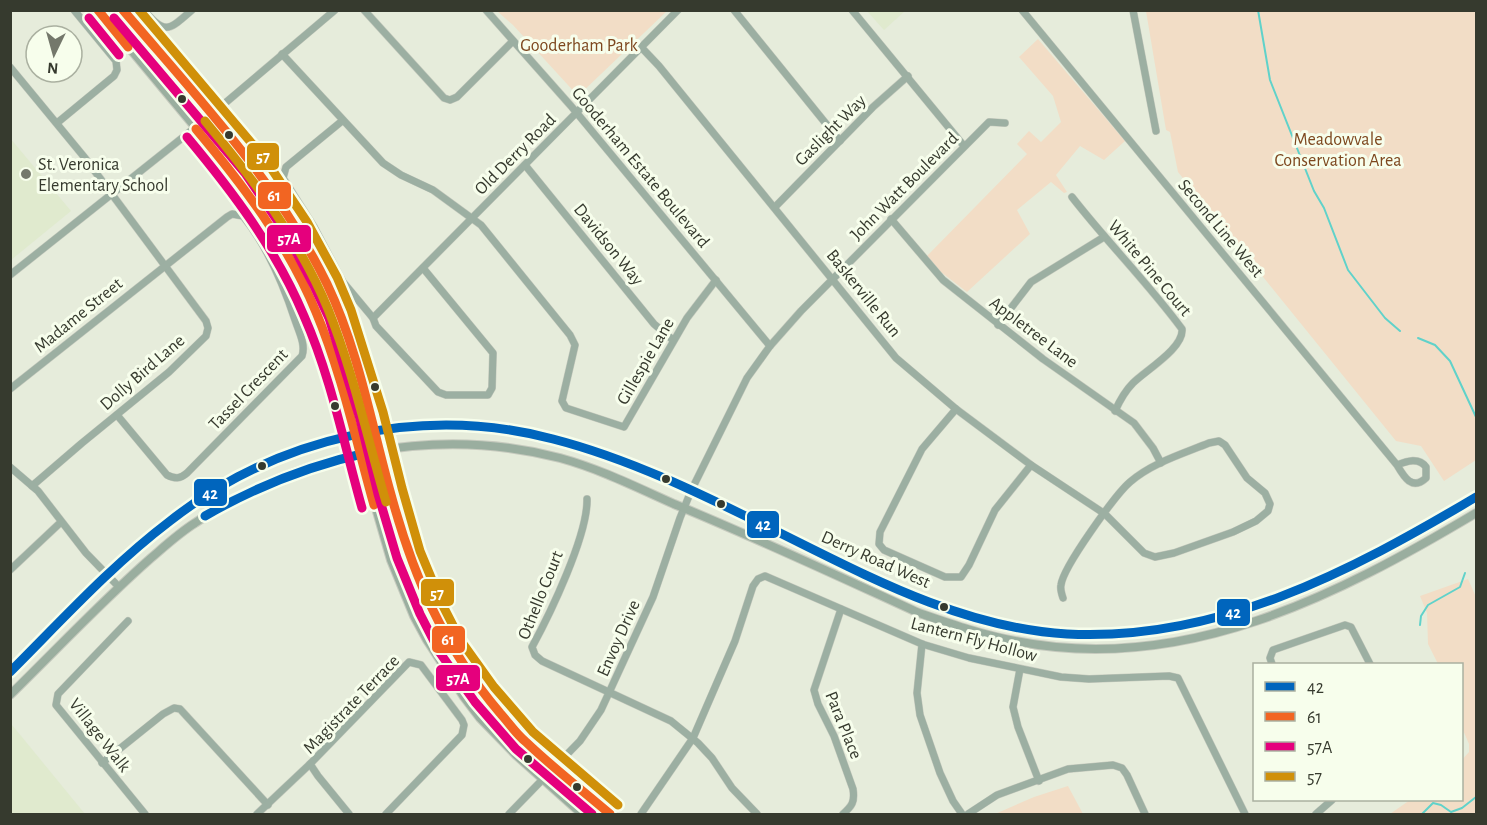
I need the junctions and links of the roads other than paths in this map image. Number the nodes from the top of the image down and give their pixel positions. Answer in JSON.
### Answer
{"nodes":[{"id":1,"x":74,"y":10,"type":"edge"},
{"id":2,"x":98,"y":10,"type":"edge"},
{"id":3,"x":123,"y":10,"type":"edge"},
{"id":4,"x":144,"y":10,"type":"edge"},
{"id":5,"x":192,"y":10,"type":"edge"},
{"id":6,"x":335,"y":10,"type":"edge"},
{"id":7,"x":364,"y":10,"type":"edge"},
{"id":8,"x":486,"y":10,"type":"edge"},
{"id":9,"x":678,"y":10,"type":"edge"},
{"id":10,"x":734,"y":10,"type":"edge"},
{"id":11,"x":852,"y":10,"type":"edge"},
{"id":12,"x":1022,"y":10,"type":"edge"},
{"id":13,"x":1133,"y":10,"type":"edge"},
{"id":14,"x":513,"y":41,"type":"junction"},
{"id":15,"x":641,"y":47,"type":"junction"},
{"id":16,"x":282,"y":54,"type":"junction"},
{"id":17,"x":10,"y":67,"type":"edge"},
{"id":18,"x":908,"y":76,"type":"junction"},
{"id":19,"x":577,"y":113,"type":"junction"},
{"id":20,"x":210,"y":115,"type":"junction"},
{"id":21,"x":342,"y":121,"type":"junction"},
{"id":22,"x":57,"y":123,"type":"junction"},
{"id":23,"x":1005,"y":123,"type":"dead end"},
{"id":24,"x":194,"y":126,"type":"junction"},
{"id":25,"x":1156,"y":131,"type":"dead end"},
{"id":26,"x":840,"y":141,"type":"junction"},
{"id":27,"x":964,"y":146,"type":"junction"},
{"id":28,"x":525,"y":165,"type":"junction"},
{"id":29,"x":112,"y":194,"type":"junction"},
{"id":30,"x":1072,"y":197,"type":"dead end"},
{"id":31,"x":775,"y":207,"type":"junction"},
{"id":32,"x":472,"y":219,"type":"junction"},
{"id":33,"x":891,"y":219,"type":"junction"},
{"id":34,"x":1104,"y":237,"type":"junction"},
{"id":35,"x":165,"y":265,"type":"junction"},
{"id":36,"x":423,"y":268,"type":"junction"},
{"id":37,"x":10,"y":275,"type":"edge"},
{"id":38,"x":833,"y":278,"type":"junction"},
{"id":39,"x":716,"y":280,"type":"junction"},
{"id":40,"x":373,"y":318,"type":"junction"},
{"id":41,"x":998,"y":325,"type":"junction"},
{"id":42,"x":673,"y":340,"type":"junction"},
{"id":43,"x":770,"y":346,"type":"junction"},
{"id":44,"x":10,"y":389,"type":"edge"},
{"id":45,"x":956,"y":409,"type":"junction"},
{"id":46,"x":1115,"y":411,"type":"junction"},
{"id":47,"x":117,"y":415,"type":"junction"},
{"id":48,"x":375,"y":431,"type":"junction"},
{"id":49,"x":354,"y":435,"type":"junction"},
{"id":50,"x":380,"y":449,"type":"junction"},
{"id":51,"x":359,"y":454,"type":"junction"},
{"id":52,"x":1161,"y":463,"type":"junction"},
{"id":53,"x":1031,"y":465,"type":"junction"},
{"id":54,"x":1397,"y":465,"type":"junction"},
{"id":55,"x":10,"y":467,"type":"edge"},
{"id":56,"x":32,"y":486,"type":"junction"},
{"id":57,"x":691,"y":491,"type":"junction"},
{"id":58,"x":1476,"y":497,"type":"edge"},
{"id":59,"x":587,"y":499,"type":"dead end"},
{"id":60,"x":684,"y":508,"type":"junction"},
{"id":61,"x":1476,"y":513,"type":"edge"},
{"id":62,"x":1105,"y":514,"type":"junction"},
{"id":63,"x":61,"y":522,"type":"junction"},
{"id":64,"x":10,"y":570,"type":"edge"},
{"id":65,"x":107,"y":575,"type":"junction"},
{"id":66,"x":118,"y":587,"type":"junction"},
{"id":67,"x":1063,"y":598,"type":"dead end"},
{"id":68,"x":841,"y":609,"type":"junction"},
{"id":69,"x":128,"y":621,"type":"dead end"},
{"id":70,"x":922,"y":644,"type":"junction"},
{"id":71,"x":1272,"y":663,"type":"edge"},
{"id":72,"x":1370,"y":663,"type":"edge"},
{"id":73,"x":1020,"y":669,"type":"junction"},
{"id":74,"x":10,"y":672,"type":"edge"},
{"id":75,"x":610,"y":692,"type":"junction"},
{"id":76,"x":10,"y":694,"type":"edge"},
{"id":77,"x":693,"y":738,"type":"junction"},
{"id":78,"x":102,"y":764,"type":"junction"},
{"id":79,"x":310,"y":764,"type":"junction"},
{"id":80,"x":555,"y":768,"type":"junction"},
{"id":81,"x":543,"y":780,"type":"junction"},
{"id":82,"x":1039,"y":781,"type":"junction"},
{"id":83,"x":1331,"y":801,"type":"edge"},
{"id":84,"x":268,"y":805,"type":"junction"},
{"id":85,"x":145,"y":814,"type":"edge"},
{"id":86,"x":257,"y":814,"type":"edge"},
{"id":87,"x":349,"y":814,"type":"edge"},
{"id":88,"x":386,"y":814,"type":"edge"},
{"id":89,"x":509,"y":814,"type":"edge"},
{"id":90,"x":582,"y":814,"type":"edge"},
{"id":91,"x":610,"y":814,"type":"edge"},
{"id":92,"x":641,"y":814,"type":"edge"},
{"id":93,"x":757,"y":814,"type":"edge"},
{"id":94,"x":843,"y":814,"type":"edge"},
{"id":95,"x":962,"y":814,"type":"edge"},
{"id":96,"x":968,"y":814,"type":"edge"},
{"id":97,"x":1145,"y":814,"type":"edge"},
{"id":98,"x":1245,"y":814,"type":"edge"},
{"id":99,"x":1316,"y":814,"type":"edge"}],
"edges":[{"from":1,"to":22,"type":"street"},
{"from":2,"to":24,"type":"main road"},
{"from":3,"to":20,"type":"main road"},
{"from":4,"to":5,"type":"street"},
{"from":6,"to":16,"type":"street"},
{"from":7,"to":14,"type":"street"},
{"from":8,"to":14,"type":"street","name":"Gooderham Estate Boulevard"},
{"from":9,"to":15,"type":"street","name":"Old Derry Road"},
{"from":10,"to":26,"type":"street"},
{"from":11,"to":18,"type":"street"},
{"from":12,"to":54,"type":"street","name":"Second Line West"},
{"from":13,"to":25,"type":"street"},
{"from":14,"to":19,"type":"street","name":"Gooderham Estate Boulevard"},
{"from":15,"to":19,"type":"street","name":"Old Derry Road"},
{"from":15,"to":31,"type":"street","name":"Baskerville Run"},
{"from":16,"to":20,"type":"street"},
{"from":16,"to":21,"type":"street"},
{"from":17,"to":22,"type":"street"},
{"from":18,"to":26,"type":"street","name":"Gaslight Way"},
{"from":18,"to":27,"type":"street"},
{"from":19,"to":28,"type":"street","name":"Old Derry Road"},
{"from":19,"to":39,"type":"street","name":"Gooderham Estate Boulevard"},
{"from":20,"to":24,"type":"street"},
{"from":20,"to":48,"type":"main road"},
{"from":21,"to":32,"type":"street"},
{"from":21,"to":40,"type":"street"},
{"from":22,"to":29,"type":"street"},
{"from":23,"to":27,"type":"street","name":"John Watt Boulevard"},
{"from":24,"to":29,"type":"street"},
{"from":24,"to":49,"type":"main road"},
{"from":26,"to":31,"type":"street","name":"Gaslight Way"},
{"from":27,"to":33,"type":"street","name":"John Watt Boulevard"},
{"from":28,"to":32,"type":"street","name":"Old Derry Road"},
{"from":28,"to":42,"type":"street","name":"Davidson Way"},
{"from":29,"to":35,"type":"street"},
{"from":29,"to":37,"type":"street"},
{"from":30,"to":34,"type":"street","name":"White Pine Court"},
{"from":31,"to":38,"type":"street","name":"Baskerville Run"},
{"from":32,"to":36,"type":"street","name":"Old Derry Road"},
{"from":32,"to":42,"type":"street","name":"Gillespie Lane"},
{"from":33,"to":38,"type":"street","name":"John Watt Boulevard"},
{"from":33,"to":41,"type":"street","name":"Appletree Lane"},
{"from":34,"to":41,"type":"street"},
{"from":34,"to":46,"type":"street","name":"White Pine Court"},
{"from":35,"to":44,"type":"street","name":"Madame Street"},
{"from":35,"to":47,"type":"street","name":"Dolly Bird Lane"},
{"from":35,"to":47,"type":"street","name":"Tassel Crescent"},
{"from":36,"to":40,"type":"street","name":"Old Derry Road"},
{"from":36,"to":40,"type":"street"},
{"from":38,"to":43,"type":"street","name":"John Watt Boulevard"},
{"from":38,"to":45,"type":"street","name":"Baskerville Run"},
{"from":39,"to":42,"type":"street","name":"Gillespie Lane"},
{"from":39,"to":43,"type":"street","name":"Gooderham Estate Boulevard"},
{"from":41,"to":46,"type":"street","name":"Appletree Lane"},
{"from":43,"to":57,"type":"street","name":"John Watt Boulevard"},
{"from":45,"to":53,"type":"street","name":"Baskerville Run"},
{"from":45,"to":53,"type":"street"},
{"from":46,"to":52,"type":"street","name":"Appletree Lane"},
{"from":47,"to":56,"type":"street","name":"Dolly Bird Lane"},
{"from":48,"to":49,"type":"main road","name":"Derry Road West"},
{"from":48,"to":50,"type":"main road"},
{"from":48,"to":57,"type":"main road","name":"Derry Road West"},
{"from":49,"to":51,"type":"main road"},
{"from":49,"to":65,"type":"main road","name":"Derry Road West"},
{"from":50,"to":51,"type":"main road","name":"Derry Road West"},
{"from":50,"to":60,"type":"main road","name":"Derry Road West"},
{"from":50,"to":80,"type":"main road"},
{"from":51,"to":66,"type":"main road","name":"Derry Road West"},
{"from":51,"to":81,"type":"main road"},
{"from":52,"to":62,"type":"street"},
{"from":52,"to":62,"type":"street","name":"Baskerville Run"},
{"from":53,"to":62,"type":"street","name":"Baskerville Run"},
{"from":54,"to":54,"type":"street","name":"Second Line West"},
{"from":55,"to":56,"type":"street"},
{"from":56,"to":63,"type":"street"},
{"from":57,"to":58,"type":"main road","name":"Derry Road West"},
{"from":57,"to":60,"type":"street","name":"Envoy Drive"},
{"from":59,"to":75,"type":"street","name":"Othello Court"},
{"from":60,"to":61,"type":"main road","name":"Derry Road West"},
{"from":60,"to":75,"type":"street","name":"Envoy Drive"},
{"from":62,"to":67,"type":"street"},
{"from":63,"to":64,"type":"street"},
{"from":63,"to":65,"type":"street"},
{"from":65,"to":66,"type":"street"},
{"from":65,"to":74,"type":"main road","name":"Derry Road West"},
{"from":66,"to":76,"type":"main road","name":"Derry Road West"},
{"from":68,"to":70,"type":"street","name":"Lantern Fly Hollow"},
{"from":68,"to":77,"type":"street","name":"Lantern Fly Hollow"},
{"from":68,"to":94,"type":"street","name":"Para Place"},
{"from":69,"to":78,"type":"street","name":"Village Walk"},
{"from":70,"to":73,"type":"street","name":"Lantern Fly Hollow"},
{"from":70,"to":95,"type":"street"},
{"from":71,"to":72,"type":"street"},
{"from":73,"to":82,"type":"street"},
{"from":73,"to":98,"type":"street","name":"Lantern Fly Hollow"},
{"from":75,"to":77,"type":"street"},
{"from":75,"to":80,"type":"street","name":"Envoy Drive"},
{"from":77,"to":92,"type":"street"},
{"from":77,"to":93,"type":"street"},
{"from":78,"to":84,"type":"street"},
{"from":78,"to":85,"type":"street","name":"Village Walk"},
{"from":79,"to":84,"type":"street"},
{"from":79,"to":87,"type":"street","name":"Magistrate Terrace"},
{"from":79,"to":88,"type":"street","name":"Magistrate Terrace"},
{"from":80,"to":81,"type":"street","name":"Envoy Drive"},
{"from":80,"to":91,"type":"main road"},
{"from":81,"to":89,"type":"street","name":"Envoy Drive"},
{"from":81,"to":90,"type":"main road"},
{"from":82,"to":96,"type":"street"},
{"from":82,"to":97,"type":"street"},
{"from":83,"to":99,"type":"street"},
{"from":84,"to":86,"type":"street"}]}
